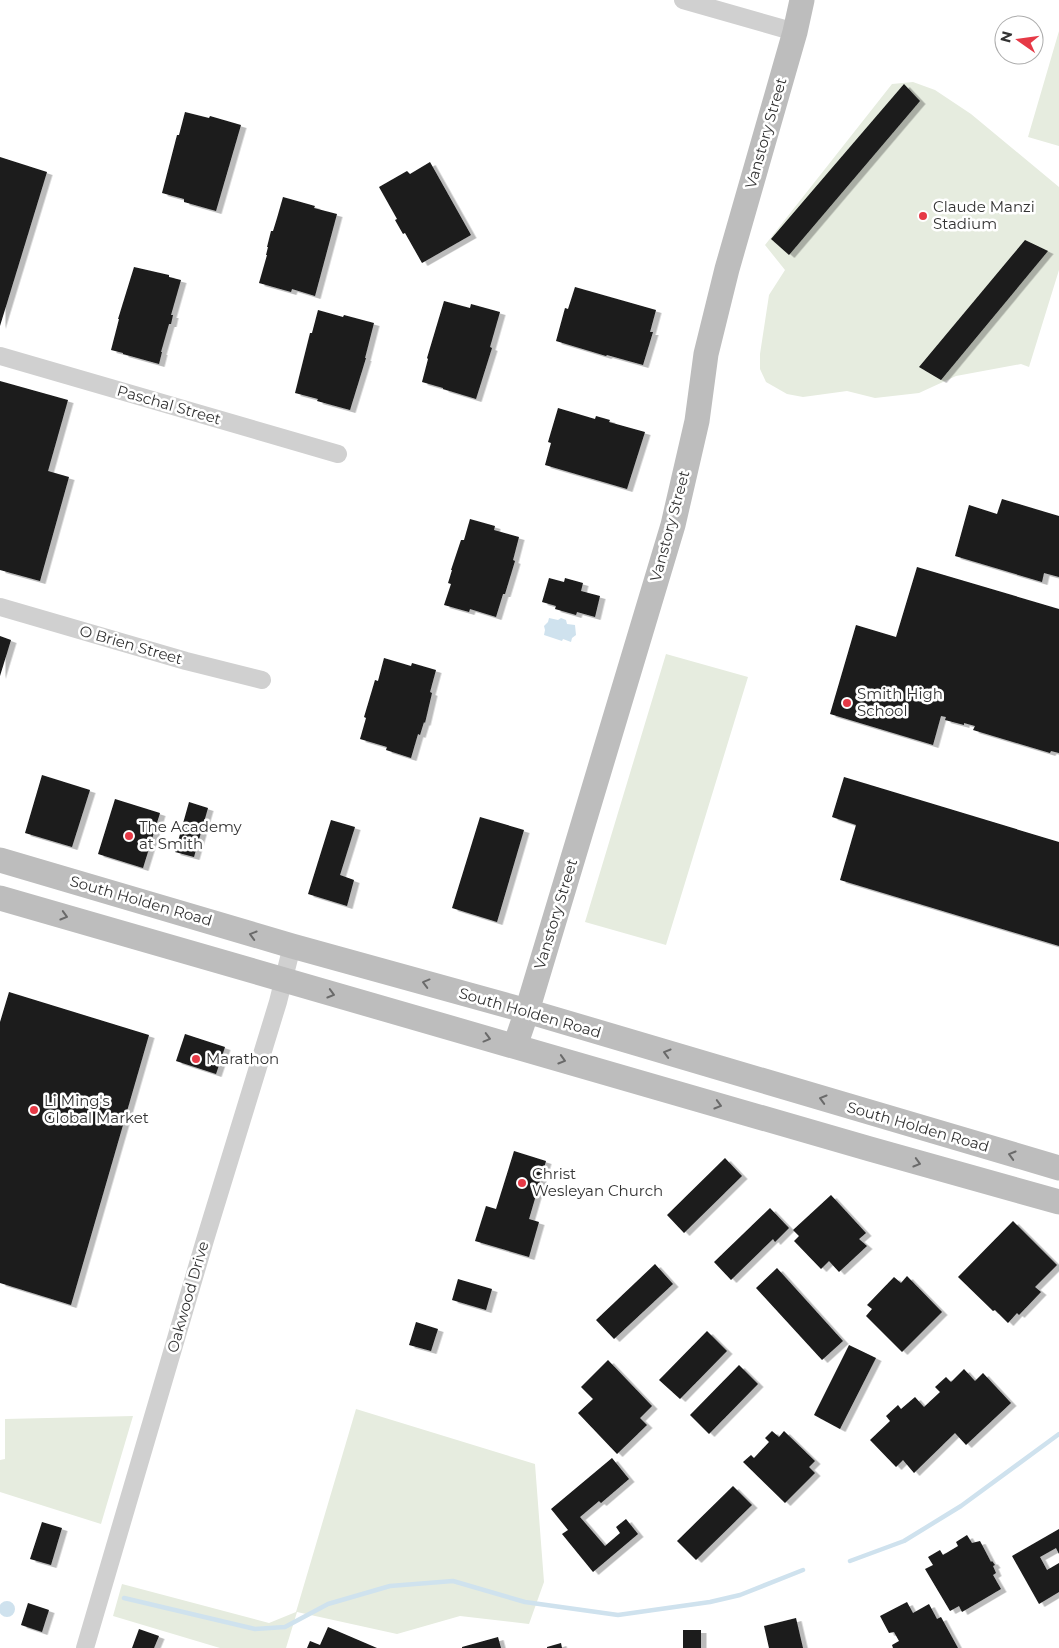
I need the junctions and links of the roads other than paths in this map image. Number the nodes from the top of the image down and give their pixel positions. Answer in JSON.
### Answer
{"nodes":[{"id":1,"x":683,"y":0,"type":"edge"},
{"id":2,"x":802,"y":0,"type":"edge"},
{"id":3,"x":795,"y":32,"type":"junction"},
{"id":4,"x":0,"y":356,"type":"edge"},
{"id":5,"x":338,"y":454,"type":"dead end"},
{"id":6,"x":0,"y":607,"type":"edge"},
{"id":7,"x":262,"y":680,"type":"dead end"},
{"id":8,"x":0,"y":860,"type":"edge"},
{"id":9,"x":37,"y":871,"type":"junction"},
{"id":10,"x":0,"y":898,"type":"edge"},
{"id":11,"x":27,"y":905,"type":"junction"},
{"id":12,"x":292,"y":946,"type":"junction"},
{"id":13,"x":284,"y":980,"type":"junction"},
{"id":14,"x":527,"y":1011,"type":"junction"},
{"id":15,"x":515,"y":1046,"type":"junction"},
{"id":16,"x":1059,"y":1168,"type":"edge"},
{"id":17,"x":1059,"y":1202,"type":"edge"},
{"id":18,"x":85,"y":1648,"type":"edge"}],
"edges":[{"from":1,"to":3,"type":"street"},
{"from":2,"to":3,"type":"main road","name":"Vanstory Street"},
{"from":3,"to":14,"type":"main road","name":"Vanstory Street"},
{"from":4,"to":5,"type":"street","name":"Paschal Street"},
{"from":6,"to":7,"type":"street","name":"O Brien Street"},
{"from":8,"to":9,"type":"main road","name":"South Holden Road"},
{"from":9,"to":11,"type":"main road"},
{"from":12,"to":9,"type":"main road","name":"South Holden Road","one_way":true},
{"from":10,"to":11,"type":"main road"},
{"from":11,"to":13,"type":"main road","one_way":true},
{"from":12,"to":13,"type":"street","name":"Oakwood Drive"},
{"from":14,"to":12,"type":"main road","name":"South Holden Road","one_way":true},
{"from":13,"to":15,"type":"main road","one_way":true},
{"from":13,"to":18,"type":"street","name":"Oakwood Drive"},
{"from":14,"to":15,"type":"main road","name":"Vanstory Street"},
{"from":16,"to":14,"type":"main road","name":"South Holden Road","one_way":true},
{"from":15,"to":17,"type":"main road","one_way":true}]}
